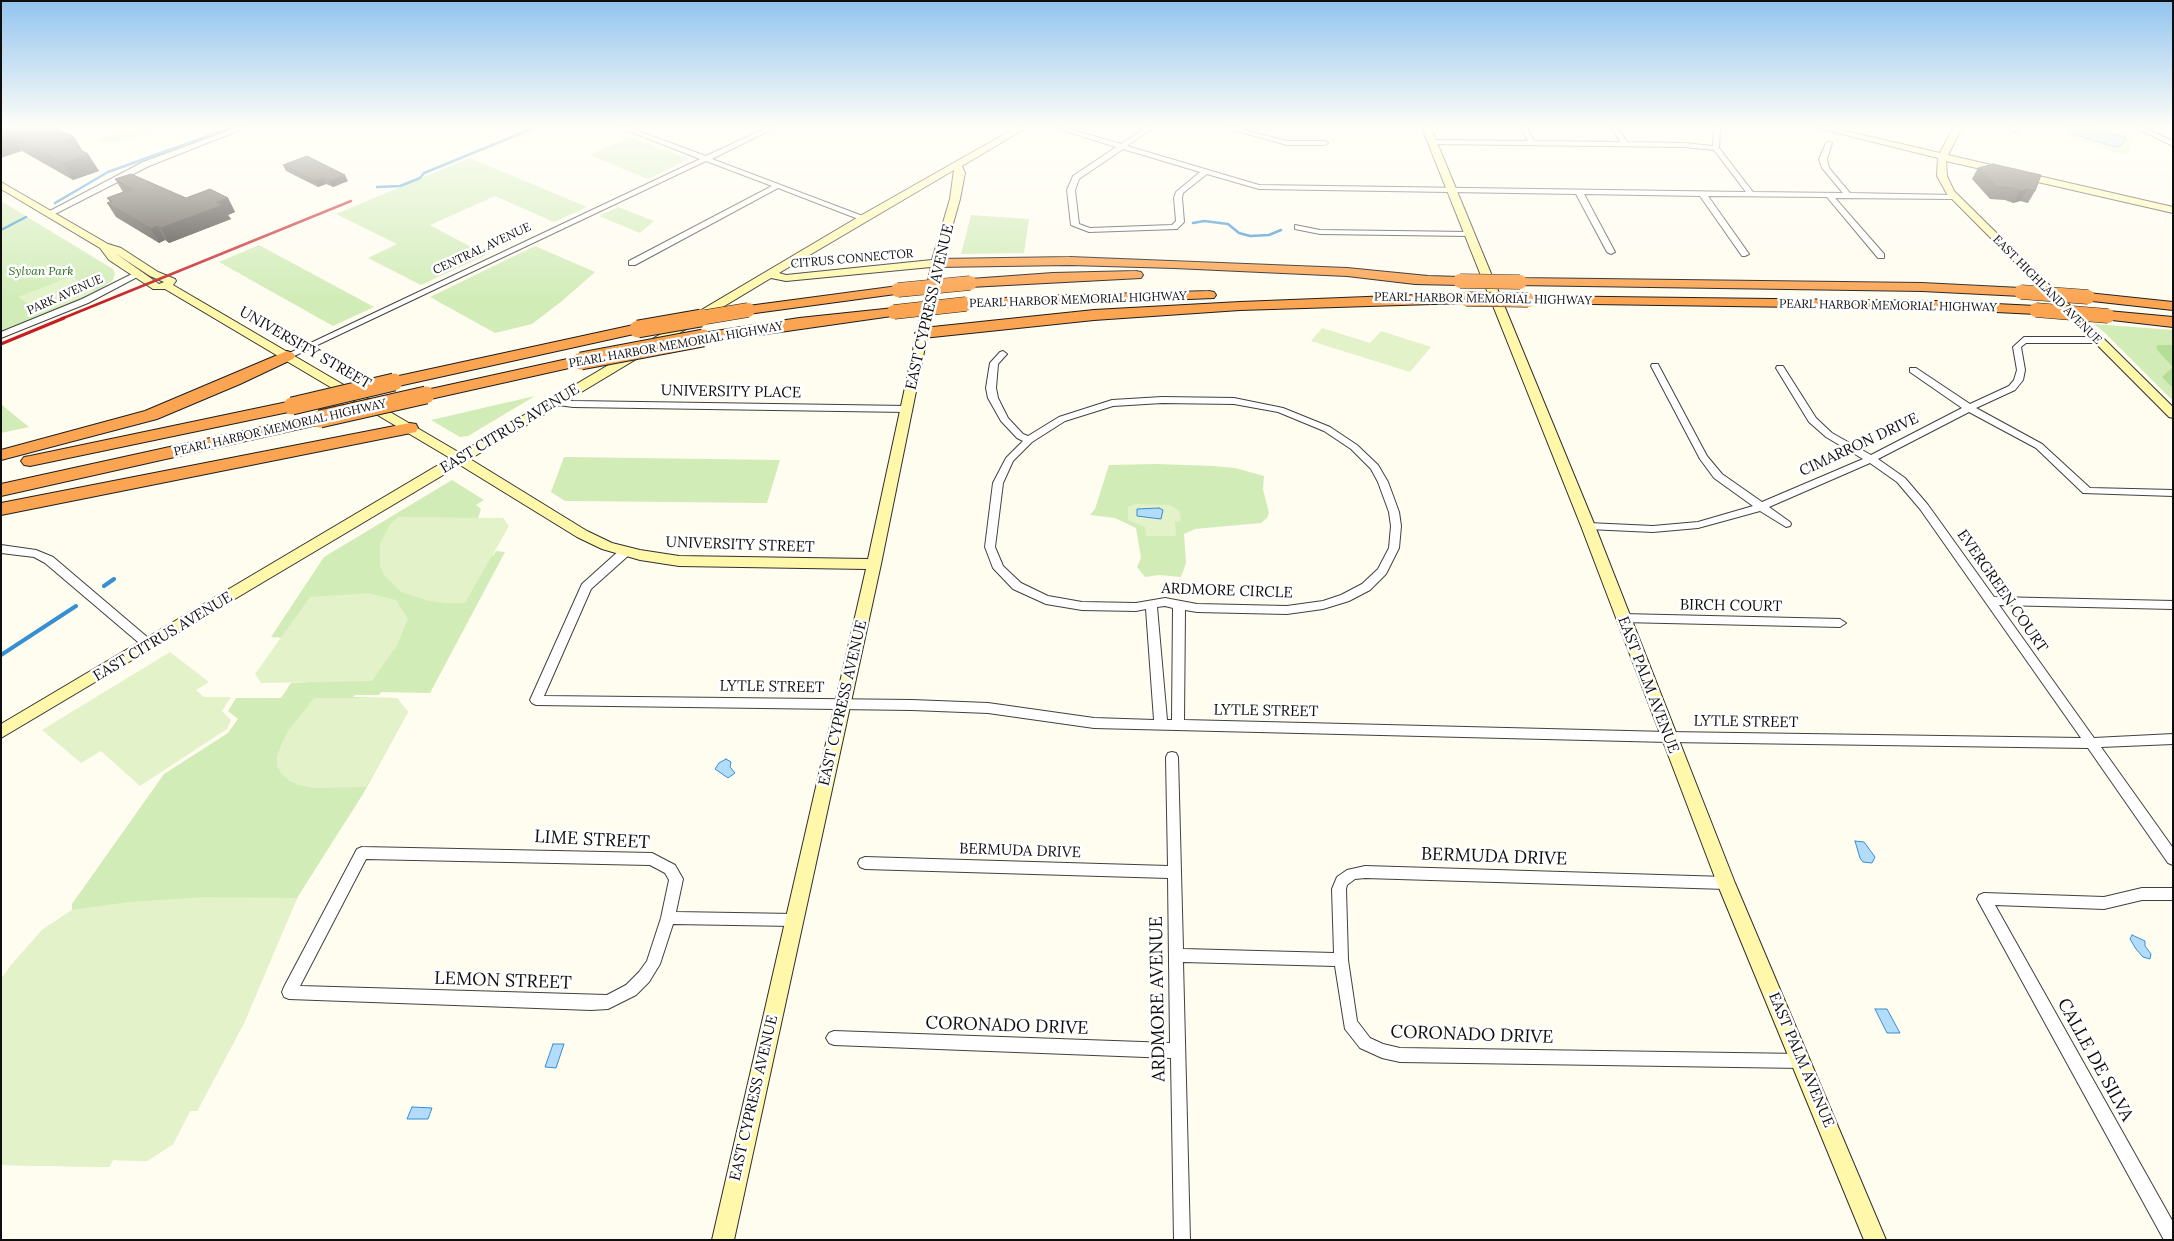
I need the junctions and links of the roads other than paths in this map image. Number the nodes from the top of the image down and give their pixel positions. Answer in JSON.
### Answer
{"nodes":[{"id":1,"x":3,"y":186,"type":"edge"},
{"id":2,"x":104,"y":186,"type":"edge"},
{"id":3,"x":647,"y":186,"type":"edge"},
{"id":4,"x":777,"y":186,"type":"joint"},
{"id":5,"x":921,"y":186,"type":"edge"},
{"id":6,"x":958,"y":186,"type":"edge"},
{"id":7,"x":1072,"y":186,"type":"edge"},
{"id":8,"x":1188,"y":186,"type":"edge"},
{"id":9,"x":1260,"y":186,"type":"edge"},
{"id":10,"x":1450,"y":186,"type":"edge"},
{"id":11,"x":1745,"y":186,"type":"edge"},
{"id":12,"x":1840,"y":186,"type":"edge"},
{"id":13,"x":1948,"y":186,"type":"edge"},
{"id":14,"x":2070,"y":186,"type":"edge"},
{"id":15,"x":1452,"y":190,"type":"junction"},
{"id":16,"x":1579,"y":192,"type":"junction"},
{"id":17,"x":1703,"y":194,"type":"junction"},
{"id":18,"x":1751,"y":194,"type":"junction"},
{"id":19,"x":1829,"y":195,"type":"junction"},
{"id":20,"x":1848,"y":196,"type":"junction"},
{"id":21,"x":1954,"y":197,"type":"junction"},
{"id":22,"x":2173,"y":210,"type":"edge"},
{"id":23,"x":50,"y":214,"type":"junction"},
{"id":24,"x":864,"y":218,"type":"junction"},
{"id":25,"x":1298,"y":227,"type":"dead end"},
{"id":26,"x":1469,"y":234,"type":"junction"},
{"id":27,"x":104,"y":246,"type":"junction"},
{"id":28,"x":1611,"y":252,"type":"dead end"},
{"id":29,"x":1746,"y":254,"type":"dead end"},
{"id":30,"x":1881,"y":256,"type":"dead end"},
{"id":31,"x":632,"y":263,"type":"dead end"},
{"id":32,"x":937,"y":263,"type":"junction"},
{"id":33,"x":769,"y":274,"type":"junction"},
{"id":34,"x":137,"y":275,"type":"junction"},
{"id":35,"x":1427,"y":280,"type":"junction"},
{"id":36,"x":167,"y":286,"type":"junction"},
{"id":37,"x":1431,"y":299,"type":"junction"},
{"id":38,"x":2173,"y":306,"type":"edge"},
{"id":39,"x":2173,"y":322,"type":"edge"},
{"id":40,"x":924,"y":333,"type":"junction"},
{"id":41,"x":1,"y":335,"type":"edge"},
{"id":42,"x":2098,"y":340,"type":"junction"},
{"id":43,"x":1003,"y":354,"type":"dead end"},
{"id":44,"x":287,"y":356,"type":"junction"},
{"id":45,"x":1655,"y":366,"type":"dead end"},
{"id":46,"x":1780,"y":368,"type":"dead end"},
{"id":47,"x":1913,"y":370,"type":"dead end"},
{"id":48,"x":554,"y":402,"type":"junction"},
{"id":49,"x":1968,"y":408,"type":"junction"},
{"id":50,"x":907,"y":409,"type":"junction"},
{"id":51,"x":2173,"y":414,"type":"edge"},
{"id":52,"x":410,"y":428,"type":"junction"},
{"id":53,"x":1029,"y":440,"type":"junction"},
{"id":54,"x":1,"y":455,"type":"edge"},
{"id":55,"x":460,"y":459,"type":"junction"},
{"id":56,"x":1871,"y":459,"type":"junction"},
{"id":57,"x":1,"y":467,"type":"edge"},
{"id":58,"x":1,"y":490,"type":"edge"},
{"id":59,"x":2173,"y":493,"type":"edge"},
{"id":60,"x":1761,"y":507,"type":"junction"},
{"id":61,"x":1,"y":509,"type":"edge"},
{"id":62,"x":1786,"y":524,"type":"dead end"},
{"id":63,"x":1588,"y":526,"type":"junction"},
{"id":64,"x":1,"y":548,"type":"edge"},
{"id":65,"x":625,"y":552,"type":"junction"},
{"id":66,"x":874,"y":564,"type":"junction"},
{"id":67,"x":1992,"y":601,"type":"junction"},
{"id":68,"x":1151,"y":604,"type":"junction"},
{"id":69,"x":1179,"y":605,"type":"junction"},
{"id":70,"x":2173,"y":605,"type":"edge"},
{"id":71,"x":1622,"y":618,"type":"junction"},
{"id":72,"x":1840,"y":623,"type":"dead end"},
{"id":73,"x":149,"y":645,"type":"junction"},
{"id":74,"x":843,"y":704,"type":"junction"},
{"id":75,"x":1161,"y":725,"type":"junction"},
{"id":76,"x":1178,"y":726,"type":"junction"},
{"id":77,"x":1,"y":732,"type":"edge"},
{"id":78,"x":1668,"y":737,"type":"junction"},
{"id":79,"x":2173,"y":739,"type":"edge"},
{"id":80,"x":2091,"y":743,"type":"junction"},
{"id":81,"x":1172,"y":757,"type":"dead end"},
{"id":82,"x":2173,"y":859,"type":"edge"},
{"id":83,"x":865,"y":863,"type":"dead end"},
{"id":84,"x":1174,"y":872,"type":"junction"},
{"id":85,"x":1726,"y":883,"type":"junction"},
{"id":86,"x":2173,"y":894,"type":"edge"},
{"id":87,"x":668,"y":918,"type":"junction"},
{"id":88,"x":794,"y":920,"type":"junction"},
{"id":89,"x":1177,"y":955,"type":"junction"},
{"id":90,"x":1341,"y":960,"type":"junction"},
{"id":91,"x":289,"y":992,"type":"joint"},
{"id":92,"x":834,"y":1038,"type":"dead end"},
{"id":93,"x":1178,"y":1051,"type":"junction"},
{"id":94,"x":1802,"y":1061,"type":"junction"},
{"id":95,"x":2173,"y":1239,"type":"edge"},
{"id":96,"x":723,"y":1240,"type":"edge"},
{"id":97,"x":1182,"y":1240,"type":"edge"},
{"id":98,"x":1875,"y":1240,"type":"edge"}],
"edges":[{"from":1,"to":23,"type":"main road"},
{"from":2,"to":23,"type":"street"},
{"from":3,"to":44,"type":"street","name":"CENTRAL AVENUE"},
{"from":4,"to":24,"type":"street"},
{"from":4,"to":31,"type":"street"},
{"from":5,"to":24,"type":"main road","name":"EAST CITRUS AVENUE"},
{"from":6,"to":32,"type":"main road","name":"EAST CYPRESS AVENUE"},
{"from":7,"to":8,"type":"street"},
{"from":9,"to":15,"type":"street"},
{"from":10,"to":15,"type":"main road","name":"EAST PALM AVENUE"},
{"from":11,"to":18,"type":"street"},
{"from":12,"to":20,"type":"street"},
{"from":13,"to":21,"type":"main road","name":"EAST HIGHLAND AVENUE"},
{"from":14,"to":22,"type":"main road"},
{"from":15,"to":16,"type":"street"},
{"from":15,"to":26,"type":"main road","name":"EAST PALM AVENUE"},
{"from":16,"to":17,"type":"street"},
{"from":16,"to":28,"type":"street"},
{"from":17,"to":18,"type":"street"},
{"from":17,"to":29,"type":"street"},
{"from":18,"to":19,"type":"street"},
{"from":19,"to":20,"type":"street"},
{"from":19,"to":30,"type":"street"},
{"from":20,"to":21,"type":"street"},
{"from":21,"to":42,"type":"main road","name":"EAST HIGHLAND AVENUE"},
{"from":23,"to":27,"type":"main road"},
{"from":24,"to":33,"type":"main road","name":"EAST CITRUS AVENUE"},
{"from":25,"to":26,"type":"street"},
{"from":26,"to":63,"type":"main road","name":"EAST PALM AVENUE"},
{"from":27,"to":34,"type":"main road","name":"UNIVERSITY STREET"},
{"from":27,"to":36,"type":"main road","name":"UNIVERSITY STREET"},
{"from":32,"to":33,"type":"main road","name":"CITRUS CONNECTOR"},
{"from":32,"to":35,"type":"highway"},
{"from":32,"to":40,"type":"main road","name":"EAST CYPRESS AVENUE"},
{"from":33,"to":48,"type":"main road","name":"EAST CITRUS AVENUE"},
{"from":34,"to":36,"type":"main road","name":"UNIVERSITY STREET"},
{"from":34,"to":41,"type":"street","name":"PARK AVENUE"},
{"from":35,"to":38,"type":"highway","name":"PEARL HARBOR MEMORIAL HIGHWAY","bridge":true},
{"from":35,"to":57,"type":"highway","name":"PEARL HARBOR MEMORIAL HIGHWAY","bridge":true},
{"from":36,"to":44,"type":"main road","name":"UNIVERSITY STREET"},
{"from":37,"to":39,"type":"highway","name":"PEARL HARBOR MEMORIAL HIGHWAY","bridge":true},
{"from":37,"to":40,"type":"highway"},
{"from":37,"to":58,"type":"highway","name":"PEARL HARBOR MEMORIAL HIGHWAY","bridge":true},
{"from":40,"to":50,"type":"main road","name":"EAST CYPRESS AVENUE"},
{"from":42,"to":49,"type":"street","name":"CIMARRON DRIVE"},
{"from":42,"to":51,"type":"main road","name":"EAST HIGHLAND AVENUE"},
{"from":43,"to":53,"type":"street"},
{"from":44,"to":52,"type":"main road","name":"UNIVERSITY STREET"},
{"from":44,"to":54,"type":"highway"},
{"from":45,"to":60,"type":"street"},
{"from":46,"to":56,"type":"street","name":"EVERGREEN COURT"},
{"from":47,"to":49,"type":"street"},
{"from":48,"to":50,"type":"street","name":"UNIVERSITY PLACE"},
{"from":48,"to":55,"type":"main road","name":"EAST CITRUS AVENUE"},
{"from":49,"to":56,"type":"street","name":"CIMARRON DRIVE"},
{"from":49,"to":59,"type":"street"},
{"from":50,"to":66,"type":"main road","name":"EAST CYPRESS AVENUE"},
{"from":52,"to":55,"type":"main road","name":"UNIVERSITY STREET"},
{"from":52,"to":61,"type":"highway"},
{"from":53,"to":68,"type":"street","name":"ARDMORE CIRCLE"},
{"from":53,"to":69,"type":"street","name":"ARDMORE CIRCLE"},
{"from":55,"to":65,"type":"main road","name":"UNIVERSITY STREET"},
{"from":55,"to":73,"type":"main road","name":"EAST CITRUS AVENUE"},
{"from":56,"to":60,"type":"street","name":"CIMARRON DRIVE"},
{"from":56,"to":67,"type":"street","name":"EVERGREEN COURT"},
{"from":60,"to":62,"type":"street"},
{"from":60,"to":63,"type":"street","name":"CIMARRON DRIVE"},
{"from":63,"to":71,"type":"main road","name":"EAST PALM AVENUE"},
{"from":64,"to":73,"type":"street"},
{"from":65,"to":66,"type":"main road","name":"UNIVERSITY STREET"},
{"from":65,"to":74,"type":"street","name":"LYTLE STREET"},
{"from":66,"to":74,"type":"main road","name":"EAST CYPRESS AVENUE"},
{"from":67,"to":70,"type":"street"},
{"from":67,"to":80,"type":"street","name":"EVERGREEN COURT"},
{"from":68,"to":69,"type":"street","name":"ARDMORE CIRCLE"},
{"from":68,"to":75,"type":"street"},
{"from":69,"to":76,"type":"street"},
{"from":71,"to":72,"type":"street","name":"BIRCH COURT"},
{"from":71,"to":78,"type":"main road","name":"EAST PALM AVENUE"},
{"from":73,"to":77,"type":"main road","name":"EAST CITRUS AVENUE"},
{"from":74,"to":75,"type":"street","name":"LYTLE STREET"},
{"from":74,"to":88,"type":"main road","name":"EAST CYPRESS AVENUE"},
{"from":75,"to":76,"type":"street","name":"LYTLE STREET"},
{"from":76,"to":78,"type":"street","name":"LYTLE STREET"},
{"from":78,"to":80,"type":"street","name":"LYTLE STREET"},
{"from":78,"to":85,"type":"main road","name":"EAST PALM AVENUE"},
{"from":79,"to":80,"type":"street","name":"LYTLE STREET"},
{"from":80,"to":82,"type":"street","name":"EVERGREEN COURT"},
{"from":81,"to":84,"type":"street","name":"ARDMORE AVENUE"},
{"from":83,"to":84,"type":"street","name":"BERMUDA DRIVE"},
{"from":84,"to":89,"type":"street","name":"ARDMORE AVENUE"},
{"from":85,"to":90,"type":"street","name":"BERMUDA DRIVE"},
{"from":85,"to":94,"type":"main road","name":"EAST PALM AVENUE"},
{"from":86,"to":95,"type":"street","name":"CALLE DE SILVA"},
{"from":87,"to":88,"type":"street"},
{"from":87,"to":91,"type":"street","name":"LEMON STREET"},
{"from":87,"to":91,"type":"street","name":"LIME STREET"},
{"from":88,"to":96,"type":"main road","name":"EAST CYPRESS AVENUE"},
{"from":89,"to":90,"type":"street"},
{"from":89,"to":93,"type":"street","name":"ARDMORE AVENUE"},
{"from":90,"to":94,"type":"street","name":"CORONADO DRIVE"},
{"from":92,"to":93,"type":"street","name":"CORONADO DRIVE"},
{"from":93,"to":97,"type":"street","name":"ARDMORE AVENUE"},
{"from":94,"to":98,"type":"main road","name":"EAST PALM AVENUE"}]}
